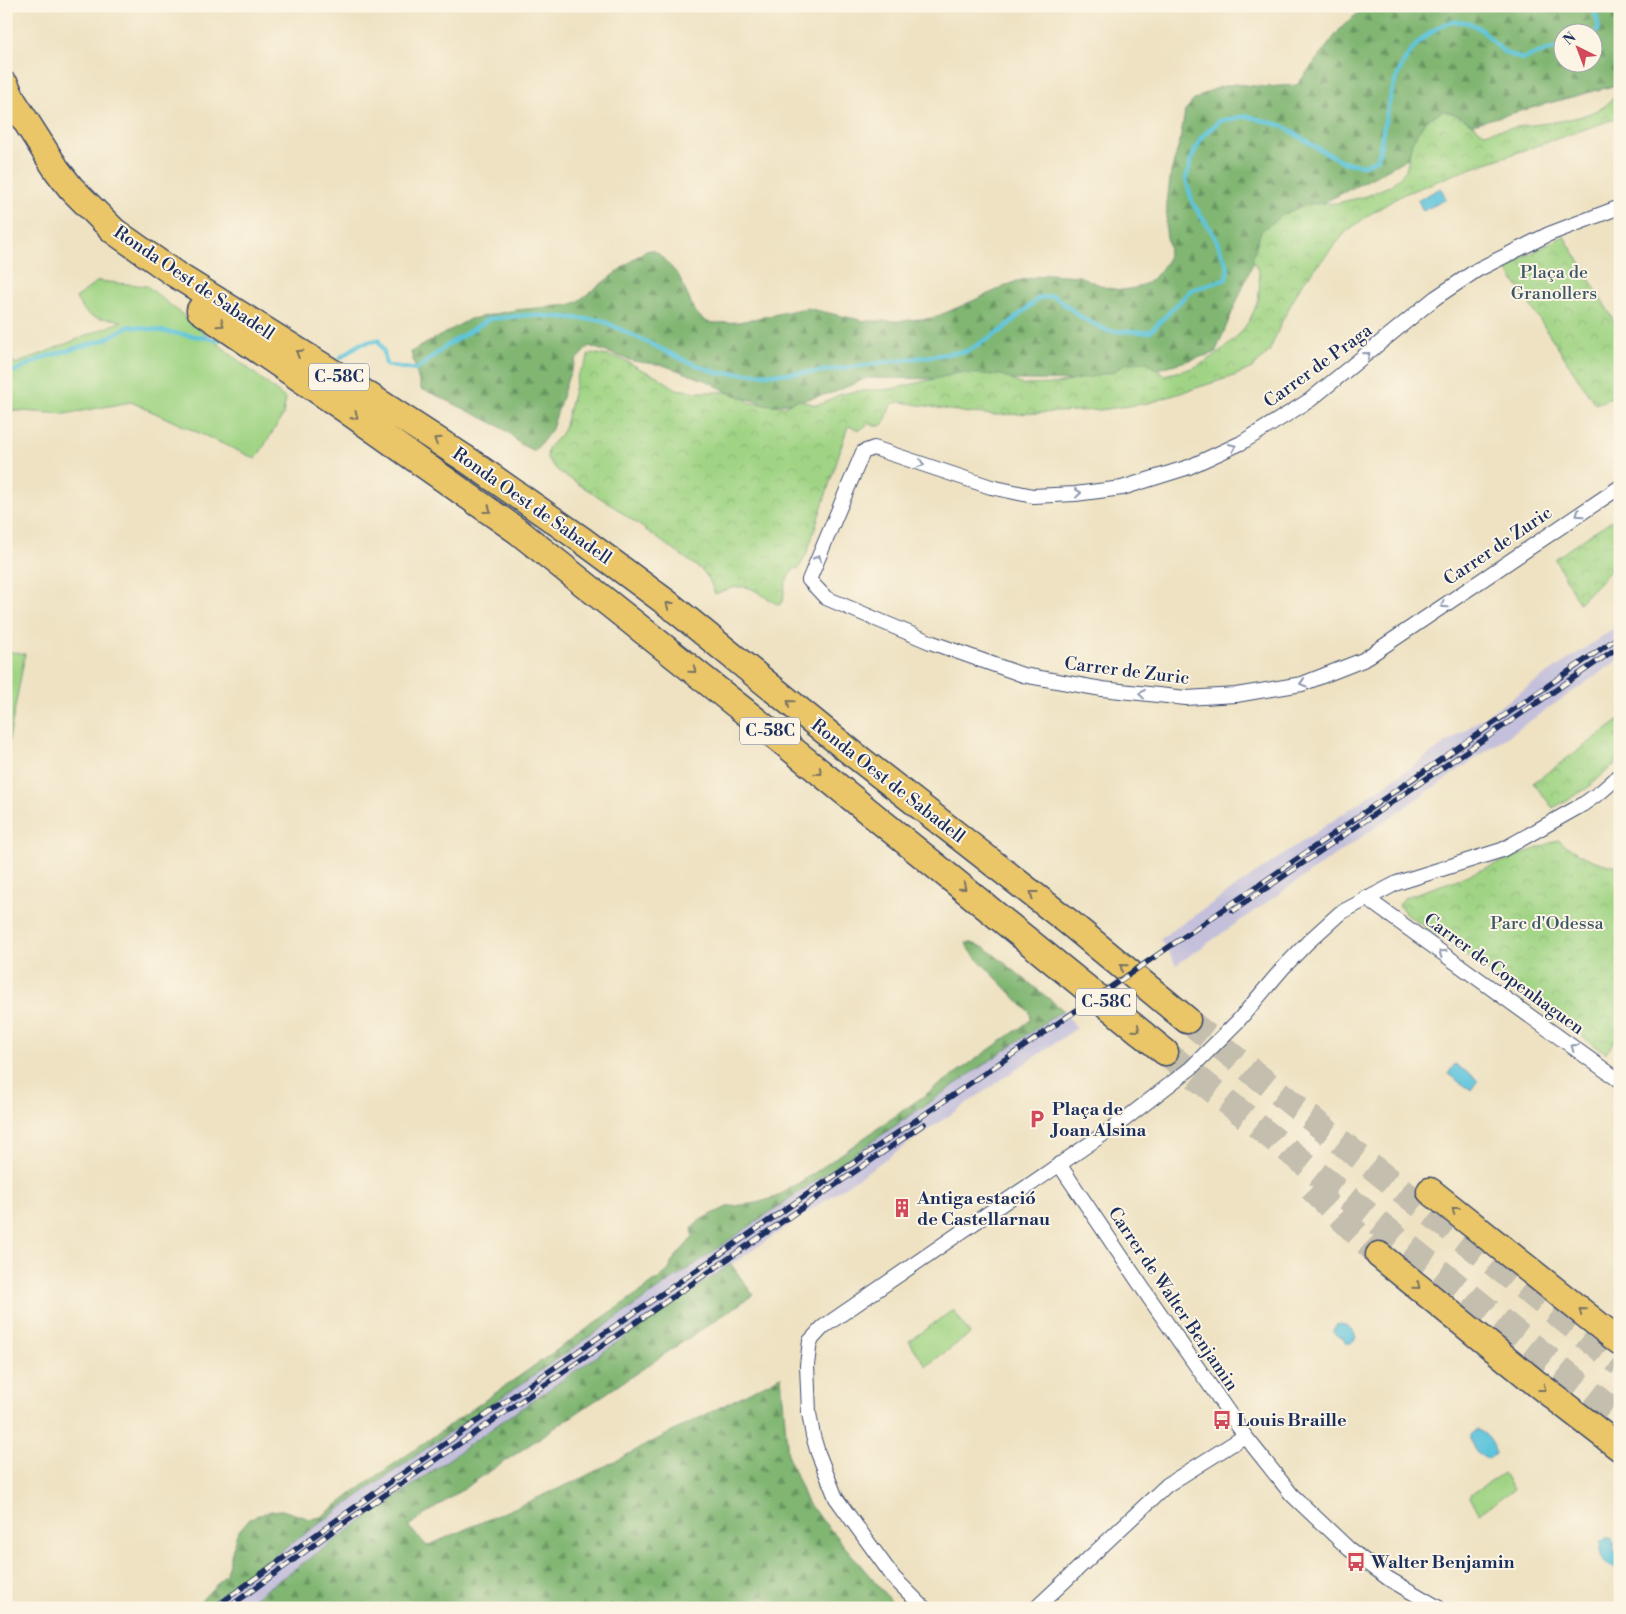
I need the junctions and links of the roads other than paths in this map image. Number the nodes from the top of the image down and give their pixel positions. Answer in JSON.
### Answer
{"nodes":[{"id":1,"x":6,"y":86,"type":"edge"},
{"id":2,"x":6,"y":104,"type":"edge"},
{"id":3,"x":1620,"y":208,"type":"edge"},
{"id":4,"x":1620,"y":487,"type":"edge"},
{"id":5,"x":826,"y":598,"type":"joint"},
{"id":6,"x":1620,"y":774,"type":"edge"},
{"id":7,"x":1366,"y":898,"type":"junction"},
{"id":8,"x":1188,"y":1020,"type":"tunnel mouth"},
{"id":9,"x":1166,"y":1052,"type":"tunnel mouth"},
{"id":10,"x":1618,"y":1074,"type":"edge"},
{"id":11,"x":1059,"y":1164,"type":"junction"},
{"id":12,"x":1430,"y":1190,"type":"dead end"},
{"id":13,"x":1379,"y":1255,"type":"tunnel mouth"},
{"id":14,"x":1620,"y":1342,"type":"edge"},
{"id":15,"x":1245,"y":1436,"type":"junction"},
{"id":16,"x":1620,"y":1448,"type":"edge"},
{"id":17,"x":924,"y":1608,"type":"edge"},
{"id":18,"x":1036,"y":1608,"type":"edge"},
{"id":19,"x":1439,"y":1608,"type":"edge"}],
"edges":[{"from":8,"to":1,"type":"highway","name":"Ronda Oest de Sabadell","number":"C-58C","one_way":true},
{"from":2,"to":9,"type":"highway","name":"Ronda Oest de Sabadell","number":"C-58C","one_way":true},
{"from":5,"to":3,"type":"street","name":"Carrer de Praga","one_way":true},
{"from":4,"to":5,"type":"street","name":"Carrer de Zuric","one_way":true},
{"from":6,"to":7,"type":"street"},
{"from":10,"to":7,"type":"street","name":"Carrer de Copenhaguen","one_way":true},
{"from":7,"to":11,"type":"street"},
{"from":11,"to":15,"type":"street","name":"Carrer de Walter Benjamin"},
{"from":11,"to":17,"type":"street"},
{"from":14,"to":12,"type":"highway","one_way":true},
{"from":13,"to":16,"type":"highway","one_way":true},
{"from":15,"to":18,"type":"street"},
{"from":15,"to":19,"type":"street","name":"Carrer de Walter Benjamin"}]}
